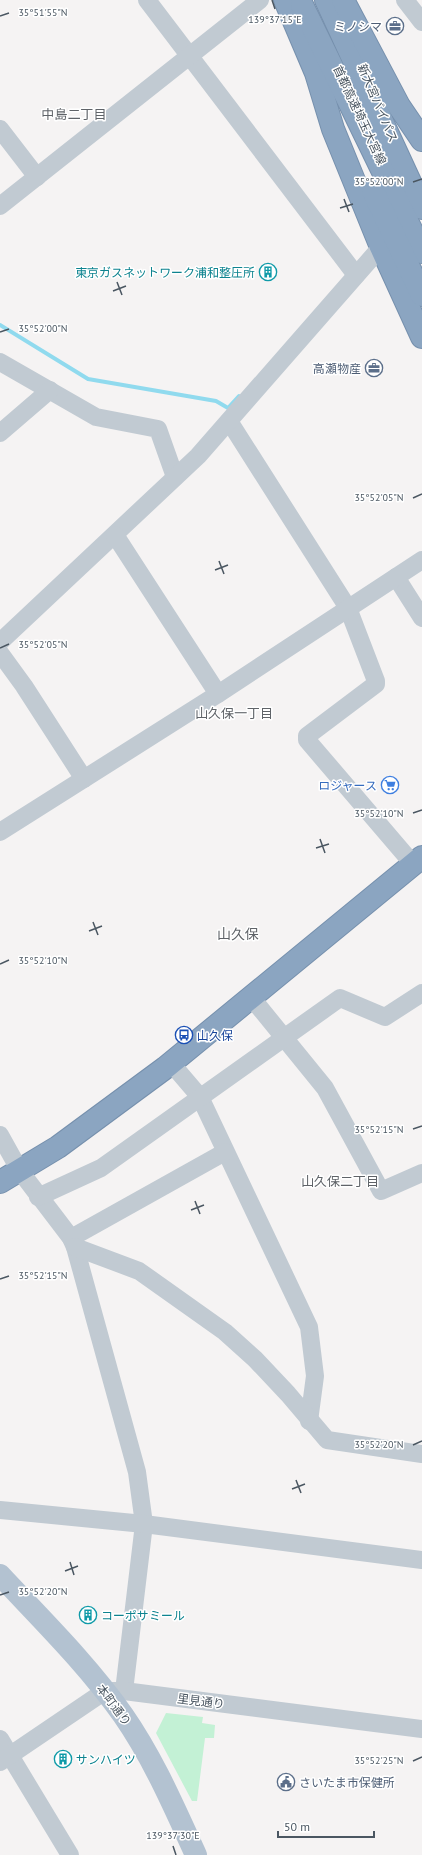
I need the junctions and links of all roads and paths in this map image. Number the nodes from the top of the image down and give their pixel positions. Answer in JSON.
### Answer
{"nodes":[{"id":1,"x":147,"y":0,"type":"edge"},
{"id":2,"x":260,"y":0,"type":"edge"},
{"id":3,"x":285,"y":0,"type":"edge"},
{"id":4,"x":300,"y":0,"type":"edge"},
{"id":5,"x":307,"y":0,"type":"edge"},
{"id":6,"x":326,"y":0,"type":"edge"},
{"id":7,"x":335,"y":0,"type":"edge"},
{"id":8,"x":343,"y":0,"type":"edge"},
{"id":9,"x":405,"y":0,"type":"edge"},
{"id":10,"x":422,"y":22,"type":"edge"},
{"id":11,"x":189,"y":56,"type":"junction"},
{"id":12,"x":316,"y":73,"type":"junction"},
{"id":13,"x":399,"y":106,"type":"junction"},
{"id":14,"x":0,"y":129,"type":"edge"},
{"id":15,"x":422,"y":140,"type":"edge"},
{"id":16,"x":422,"y":157,"type":"edge"},
{"id":17,"x":36,"y":177,"type":"junction"},
{"id":18,"x":422,"y":205,"type":"edge"},
{"id":19,"x":0,"y":206,"type":"edge"},
{"id":20,"x":422,"y":208,"type":"edge"},
{"id":21,"x":381,"y":247,"type":"junction"},
{"id":22,"x":422,"y":252,"type":"edge"},
{"id":23,"x":356,"y":275,"type":"junction"},
{"id":24,"x":422,"y":295,"type":"edge"},
{"id":25,"x":422,"y":337,"type":"edge"},
{"id":26,"x":0,"y":362,"type":"edge"},
{"id":27,"x":50,"y":390,"type":"junction"},
{"id":28,"x":228,"y":421,"type":"junction"},
{"id":29,"x":0,"y":433,"type":"edge"},
{"id":30,"x":175,"y":477,"type":"junction"},
{"id":31,"x":115,"y":535,"type":"junction"},
{"id":32,"x":422,"y":560,"type":"edge"},
{"id":33,"x":396,"y":577,"type":"junction"},
{"id":34,"x":348,"y":608,"type":"junction"},
{"id":35,"x":422,"y":618,"type":"edge"},
{"id":36,"x":0,"y":642,"type":"edge"},
{"id":37,"x":0,"y":653,"type":"edge"},
{"id":38,"x":218,"y":694,"type":"junction"},
{"id":39,"x":84,"y":779,"type":"junction"},
{"id":40,"x":0,"y":832,"type":"edge"},
{"id":41,"x":418,"y":860,"type":"edge"},
{"id":42,"x":422,"y":993,"type":"edge"},
{"id":43,"x":251,"y":998,"type":"junction"},
{"id":44,"x":284,"y":1037,"type":"junction"},
{"id":45,"x":171,"y":1063,"type":"junction"},
{"id":46,"x":200,"y":1096,"type":"junction"},
{"id":47,"x":0,"y":1135,"type":"edge"},
{"id":48,"x":225,"y":1152,"type":"junction"},
{"id":49,"x":20,"y":1171,"type":"junction"},
{"id":50,"x":422,"y":1172,"type":"edge"},
{"id":51,"x":0,"y":1182,"type":"edge"},
{"id":52,"x":38,"y":1197,"type":"junction"},
{"id":53,"x":73,"y":1243,"type":"junction"},
{"id":54,"x":310,"y":1421,"type":"junction"},
{"id":55,"x":422,"y":1454,"type":"edge"},
{"id":56,"x":0,"y":1510,"type":"edge"},
{"id":57,"x":144,"y":1524,"type":"junction"},
{"id":58,"x":422,"y":1560,"type":"edge"},
{"id":59,"x":0,"y":1575,"type":"edge"},
{"id":60,"x":115,"y":1691,"type":"junction"},
{"id":61,"x":422,"y":1729,"type":"edge"},
{"id":62,"x":0,"y":1739,"type":"edge"},
{"id":63,"x":5,"y":1758,"type":"edge"},
{"id":64,"x":70,"y":1855,"type":"edge"},
{"id":65,"x":196,"y":1855,"type":"edge"}],
"edges":[{"from":1,"to":11,"type":"street"},
{"from":2,"to":11,"type":"street"},
{"from":3,"to":12,"type":"highway"},
{"from":4,"to":22,"type":"highway","name":"新大宮バイパス"},
{"from":5,"to":22,"type":"highway","name":"首都高速埼玉大宮線"},
{"from":6,"to":20,"type":"highway","name":"首都高速埼玉大宮線"},
{"from":7,"to":18,"type":"highway","name":"新大宮バイパス"},
{"from":8,"to":13,"type":"highway"},
{"from":9,"to":10,"type":"street"},
{"from":11,"to":17,"type":"street"},
{"from":11,"to":23,"type":"street"},
{"from":12,"to":21,"type":"highway"},
{"from":12,"to":24,"type":"highway"},
{"from":13,"to":15,"type":"highway"},
{"from":13,"to":16,"type":"highway"},
{"from":14,"to":17,"type":"street"},
{"from":17,"to":19,"type":"street"},
{"from":21,"to":23,"type":"street"},
{"from":21,"to":25,"type":"highway"},
{"from":23,"to":28,"type":"street"},
{"from":26,"to":27,"type":"street"},
{"from":27,"to":29,"type":"street"},
{"from":27,"to":30,"type":"street"},
{"from":28,"to":30,"type":"street"},
{"from":28,"to":34,"type":"street"},
{"from":30,"to":31,"type":"street"},
{"from":31,"to":36,"type":"street"},
{"from":31,"to":38,"type":"street"},
{"from":32,"to":33,"type":"street"},
{"from":33,"to":34,"type":"street"},
{"from":33,"to":35,"type":"street"},
{"from":34,"to":38,"type":"street"},
{"from":34,"to":41,"type":"street"},
{"from":37,"to":39,"type":"street"},
{"from":38,"to":39,"type":"street"},
{"from":39,"to":40,"type":"street"},
{"from":41,"to":43,"type":"highway"},
{"from":42,"to":44,"type":"street"},
{"from":43,"to":44,"type":"street"},
{"from":43,"to":45,"type":"highway"},
{"from":44,"to":46,"type":"street"},
{"from":44,"to":50,"type":"street"},
{"from":45,"to":46,"type":"street"},
{"from":45,"to":49,"type":"highway"},
{"from":46,"to":48,"type":"street"},
{"from":46,"to":52,"type":"street"},
{"from":47,"to":49,"type":"street"},
{"from":48,"to":53,"type":"street"},
{"from":48,"to":54,"type":"street"},
{"from":49,"to":51,"type":"highway"},
{"from":49,"to":52,"type":"street"},
{"from":52,"to":53,"type":"street"},
{"from":53,"to":54,"type":"street"},
{"from":53,"to":57,"type":"street"},
{"from":54,"to":55,"type":"street"},
{"from":56,"to":57,"type":"street"},
{"from":57,"to":58,"type":"street"},
{"from":57,"to":60,"type":"street"},
{"from":59,"to":60,"type":"main road","name":"本町通り"},
{"from":60,"to":61,"type":"street","name":"里見通り"},
{"from":60,"to":63,"type":"street"},
{"from":60,"to":65,"type":"main road","name":"本町通り"},
{"from":62,"to":63,"type":"street"},
{"from":63,"to":64,"type":"street"}]}
